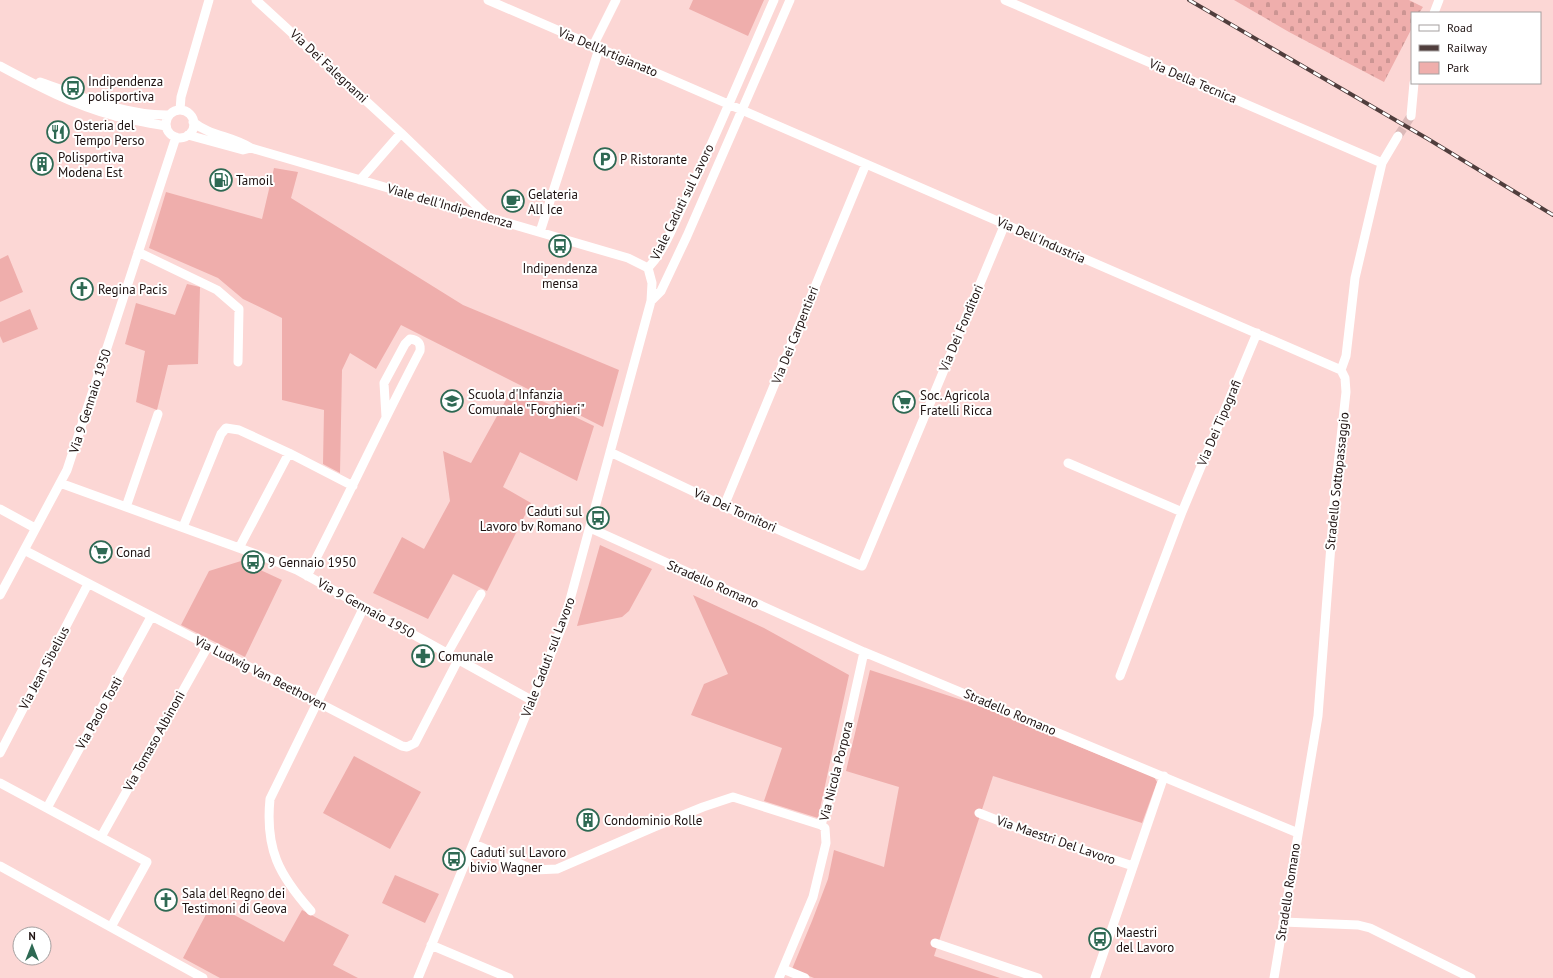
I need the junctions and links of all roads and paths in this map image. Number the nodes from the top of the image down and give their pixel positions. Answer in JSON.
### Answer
{"nodes":[{"id":1,"x":209,"y":0,"type":"edge"},
{"id":2,"x":256,"y":0,"type":"edge"},
{"id":3,"x":488,"y":0,"type":"edge"},
{"id":4,"x":616,"y":0,"type":"edge"},
{"id":5,"x":774,"y":0,"type":"edge"},
{"id":6,"x":790,"y":0,"type":"edge"},
{"id":7,"x":1005,"y":0,"type":"edge"},
{"id":8,"x":596,"y":48,"type":"junction"},
{"id":9,"x":0,"y":66,"type":"edge"},
{"id":10,"x":13,"y":73,"type":"junction"},
{"id":11,"x":1414,"y":84,"type":"edge"},
{"id":12,"x":728,"y":105,"type":"junction"},
{"id":13,"x":180,"y":110,"type":"junction"},
{"id":14,"x":741,"y":110,"type":"junction"},
{"id":15,"x":169,"y":115,"type":"junction"},
{"id":16,"x":1411,"y":116,"type":"tunnel mouth"},
{"id":17,"x":193,"y":122,"type":"junction"},
{"id":18,"x":166,"y":126,"type":"junction"},
{"id":19,"x":401,"y":133,"type":"junction"},
{"id":20,"x":188,"y":135,"type":"junction"},
{"id":21,"x":1398,"y":136,"type":"tunnel mouth"},
{"id":22,"x":176,"y":137,"type":"junction"},
{"id":23,"x":251,"y":148,"type":"junction"},
{"id":24,"x":1382,"y":163,"type":"junction"},
{"id":25,"x":866,"y":164,"type":"junction"},
{"id":26,"x":360,"y":180,"type":"junction"},
{"id":27,"x":487,"y":217,"type":"junction"},
{"id":28,"x":1005,"y":224,"type":"junction"},
{"id":29,"x":540,"y":232,"type":"junction"},
{"id":30,"x":138,"y":252,"type":"junction"},
{"id":31,"x":648,"y":268,"type":"junction"},
{"id":32,"x":651,"y":301,"type":"junction"},
{"id":33,"x":1257,"y":333,"type":"junction"},
{"id":34,"x":238,"y":362,"type":"dead end"},
{"id":35,"x":1341,"y":370,"type":"junction"},
{"id":36,"x":158,"y":414,"type":"dead end"},
{"id":37,"x":386,"y":417,"type":"junction"},
{"id":38,"x":610,"y":452,"type":"junction"},
{"id":39,"x":289,"y":453,"type":"junction"},
{"id":40,"x":1068,"y":463,"type":"dead end"},
{"id":41,"x":60,"y":483,"type":"junction"},
{"id":42,"x":353,"y":486,"type":"junction"},
{"id":43,"x":724,"y":506,"type":"junction"},
{"id":44,"x":126,"y":507,"type":"junction"},
{"id":45,"x":0,"y":509,"type":"edge"},
{"id":46,"x":1182,"y":512,"type":"junction"},
{"id":47,"x":35,"y":528,"type":"junction"},
{"id":48,"x":183,"y":528,"type":"junction"},
{"id":49,"x":590,"y":528,"type":"junction"},
{"id":50,"x":239,"y":548,"type":"junction"},
{"id":51,"x":24,"y":550,"type":"junction"},
{"id":52,"x":862,"y":566,"type":"joint"},
{"id":53,"x":307,"y":576,"type":"junction"},
{"id":54,"x":88,"y":584,"type":"junction"},
{"id":55,"x":481,"y":594,"type":"dead end"},
{"id":56,"x":0,"y":595,"type":"edge"},
{"id":57,"x":364,"y":607,"type":"junction"},
{"id":58,"x":151,"y":617,"type":"junction"},
{"id":59,"x":208,"y":646,"type":"junction"},
{"id":60,"x":864,"y":652,"type":"junction"},
{"id":61,"x":447,"y":654,"type":"junction"},
{"id":62,"x":458,"y":660,"type":"junction"},
{"id":63,"x":1120,"y":676,"type":"dead end"},
{"id":64,"x":532,"y":701,"type":"junction"},
{"id":65,"x":317,"y":702,"type":"junction"},
{"id":66,"x":0,"y":753,"type":"edge"},
{"id":67,"x":1164,"y":776,"type":"junction"},
{"id":68,"x":0,"y":783,"type":"edge"},
{"id":69,"x":47,"y":808,"type":"junction"},
{"id":70,"x":979,"y":813,"type":"dead end"},
{"id":71,"x":821,"y":824,"type":"junction"},
{"id":72,"x":1298,"y":833,"type":"junction"},
{"id":73,"x":101,"y":837,"type":"junction"},
{"id":74,"x":474,"y":844,"type":"junction"},
{"id":75,"x":0,"y":866,"type":"edge"},
{"id":76,"x":1133,"y":866,"type":"junction"},
{"id":77,"x":311,"y":911,"type":"dead end"},
{"id":78,"x":1283,"y":922,"type":"junction"},
{"id":79,"x":110,"y":927,"type":"junction"},
{"id":80,"x":936,"y":943,"type":"dead end"},
{"id":81,"x":431,"y":945,"type":"junction"},
{"id":82,"x":783,"y":969,"type":"junction"},
{"id":83,"x":203,"y":978,"type":"edge"},
{"id":84,"x":418,"y":978,"type":"edge"},
{"id":85,"x":509,"y":978,"type":"edge"},
{"id":86,"x":779,"y":978,"type":"edge"},
{"id":87,"x":805,"y":978,"type":"edge"},
{"id":88,"x":1038,"y":978,"type":"edge"},
{"id":89,"x":1095,"y":978,"type":"edge"},
{"id":90,"x":1274,"y":978,"type":"edge"},
{"id":91,"x":1471,"y":978,"type":"edge"}],
"edges":[{"from":1,"to":13,"type":"street"},
{"from":2,"to":19,"type":"street","name":"Via Dei Falegnami"},
{"from":3,"to":8,"type":"street","name":"Via Dell'Artigianato"},
{"from":4,"to":8,"type":"street"},
{"from":5,"to":12,"type":"street","name":"Viale Caduti sul Lavoro"},
{"from":6,"to":14,"type":"street","name":"Viale Caduti sul Lavoro"},
{"from":7,"to":24,"type":"street","name":"Via Della Tecnica"},
{"from":8,"to":12,"type":"street","name":"Via Dell'Artigianato"},
{"from":8,"to":29,"type":"street"},
{"from":9,"to":10,"type":"street"},
{"from":10,"to":15,"type":"street"},
{"from":10,"to":18,"type":"street"},
{"from":11,"to":16,"type":"street"},
{"from":12,"to":14,"type":"street"},
{"from":12,"to":31,"type":"street","name":"Viale Caduti sul Lavoro"},
{"from":13,"to":15,"type":"street"},
{"from":13,"to":17,"type":"street"},
{"from":14,"to":25,"type":"street","name":"Via Dell'Industria"},
{"from":14,"to":32,"type":"street","name":"Viale Caduti sul Lavoro"},
{"from":15,"to":18,"type":"street"},
{"from":17,"to":20,"type":"street"},
{"from":17,"to":23,"type":"street","name":"Viale dell'Indipendenza"},
{"from":18,"to":22,"type":"street"},
{"from":19,"to":26,"type":"street"},
{"from":19,"to":27,"type":"street","name":"Via Dei Falegnami"},
{"from":20,"to":22,"type":"street"},
{"from":20,"to":23,"type":"street","name":"Viale dell'Indipendenza"},
{"from":21,"to":24,"type":"street"},
{"from":22,"to":30,"type":"street","name":"Via 9 Gennaio 1950"},
{"from":23,"to":26,"type":"street","name":"Viale dell'Indipendenza"},
{"from":24,"to":35,"type":"street"},
{"from":25,"to":28,"type":"street","name":"Via Dell'Industria"},
{"from":25,"to":43,"type":"street","name":"Via Dei Carpentieri"},
{"from":26,"to":27,"type":"street","name":"Viale dell'Indipendenza"},
{"from":27,"to":29,"type":"street","name":"Viale dell'Indipendenza"},
{"from":28,"to":33,"type":"street","name":"Via Dell'Industria"},
{"from":28,"to":52,"type":"street","name":"Via Dei Fonditori"},
{"from":29,"to":31,"type":"street","name":"Viale dell'Indipendenza"},
{"from":30,"to":34,"type":"street"},
{"from":30,"to":41,"type":"street","name":"Via 9 Gennaio 1950"},
{"from":31,"to":32,"type":"street","name":"Viale Caduti sul Lavoro"},
{"from":32,"to":38,"type":"street","name":"Viale Caduti sul Lavoro"},
{"from":33,"to":35,"type":"street","name":"Via Dell'Industria"},
{"from":33,"to":46,"type":"street","name":"Via Dei Tipografi"},
{"from":35,"to":72,"type":"street","name":"Stradello Sottopassaggio"},
{"from":36,"to":44,"type":"street"},
{"from":37,"to":37,"type":"street"},
{"from":37,"to":42,"type":"street"},
{"from":38,"to":43,"type":"street","name":"Via Dei Tornitori"},
{"from":38,"to":49,"type":"street","name":"Viale Caduti sul Lavoro"},
{"from":39,"to":42,"type":"street"},
{"from":39,"to":48,"type":"street"},
{"from":39,"to":50,"type":"street"},
{"from":40,"to":46,"type":"street"},
{"from":41,"to":44,"type":"street","name":"Via 9 Gennaio 1950"},
{"from":41,"to":47,"type":"street"},
{"from":42,"to":53,"type":"street"},
{"from":43,"to":52,"type":"street","name":"Via Dei Tornitori"},
{"from":44,"to":48,"type":"street","name":"Via 9 Gennaio 1950"},
{"from":45,"to":47,"type":"street"},
{"from":46,"to":63,"type":"street","name":"Via Dei Tipografi"},
{"from":47,"to":51,"type":"street"},
{"from":48,"to":50,"type":"street","name":"Via 9 Gennaio 1950"},
{"from":49,"to":60,"type":"street","name":"Stradello Romano"},
{"from":49,"to":64,"type":"street","name":"Viale Caduti sul Lavoro"},
{"from":50,"to":53,"type":"street","name":"Via 9 Gennaio 1950"},
{"from":51,"to":54,"type":"street","name":"Via Ludwig Van Beethoven"},
{"from":51,"to":56,"type":"street"},
{"from":53,"to":57,"type":"street","name":"Via 9 Gennaio 1950"},
{"from":54,"to":58,"type":"street","name":"Via Ludwig Van Beethoven"},
{"from":54,"to":66,"type":"street","name":"Via Jean Sibelius"},
{"from":55,"to":61,"type":"street"},
{"from":57,"to":61,"type":"street","name":"Via 9 Gennaio 1950"},
{"from":57,"to":65,"type":"street"},
{"from":58,"to":59,"type":"street","name":"Via Ludwig Van Beethoven"},
{"from":58,"to":69,"type":"street","name":"Via Paolo Tosti"},
{"from":59,"to":65,"type":"street","name":"Via Ludwig Van Beethoven"},
{"from":59,"to":73,"type":"street","name":"Via Tomaso Albinoni"},
{"from":60,"to":67,"type":"street","name":"Stradello Romano"},
{"from":60,"to":71,"type":"street","name":"Via Nicola Porpora"},
{"from":61,"to":62,"type":"street","name":"Via 9 Gennaio 1950"},
{"from":62,"to":64,"type":"street","name":"Via 9 Gennaio 1950"},
{"from":62,"to":65,"type":"street","name":"Via Ludwig Van Beethoven"},
{"from":64,"to":74,"type":"street","name":"Viale Caduti sul Lavoro"},
{"from":65,"to":77,"type":"street"},
{"from":67,"to":72,"type":"street","name":"Stradello Romano"},
{"from":67,"to":76,"type":"street","name":"Via Maestri Del Lavoro"},
{"from":68,"to":69,"type":"street"},
{"from":69,"to":73,"type":"street"},
{"from":70,"to":76,"type":"street","name":"Via Maestri Del Lavoro"},
{"from":71,"to":74,"type":"street"},
{"from":71,"to":82,"type":"street","name":"Via Nicola Porpora"},
{"from":72,"to":78,"type":"street","name":"Stradello Romano"},
{"from":73,"to":79,"type":"street"},
{"from":74,"to":81,"type":"street","name":"Viale Caduti sul Lavoro"},
{"from":75,"to":79,"type":"street"},
{"from":76,"to":89,"type":"street","name":"Via Maestri Del Lavoro"},
{"from":78,"to":90,"type":"street","name":"Stradello Romano"},
{"from":78,"to":91,"type":"street"},
{"from":79,"to":83,"type":"street"},
{"from":80,"to":88,"type":"street"},
{"from":81,"to":84,"type":"street","name":"Viale Caduti sul Lavoro"},
{"from":81,"to":85,"type":"street"},
{"from":82,"to":86,"type":"street","name":"Via Nicola Porpora"},
{"from":82,"to":87,"type":"street"}]}
